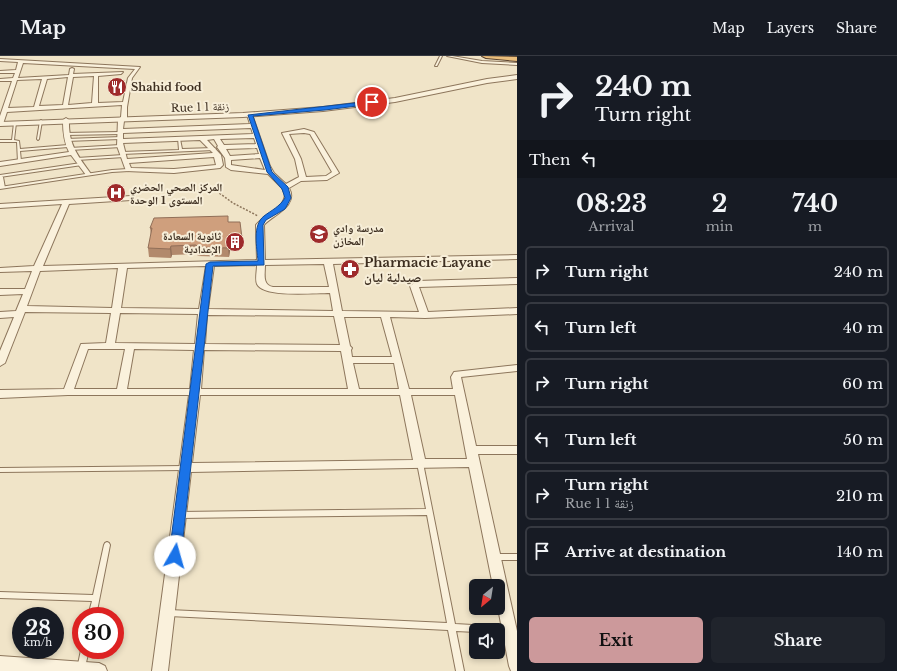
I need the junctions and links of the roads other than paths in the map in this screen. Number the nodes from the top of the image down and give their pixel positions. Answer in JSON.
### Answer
{"nodes":[{"id":1,"x":441,"y":56,"type":"edge"},
{"id":2,"x":448,"y":56,"type":"edge"},
{"id":3,"x":486,"y":56,"type":"edge"},
{"id":4,"x":504,"y":56,"type":"edge"},
{"id":5,"x":517,"y":58,"type":"edge"},
{"id":6,"x":0,"y":60,"type":"edge"},
{"id":7,"x":20,"y":62,"type":"junction"},
{"id":8,"x":0,"y":64,"type":"edge"},
{"id":9,"x":72,"y":64,"type":"junction"},
{"id":10,"x":517,"y":64,"type":"edge"},
{"id":11,"x":436,"y":66,"type":"dead end"},
{"id":12,"x":18,"y":71,"type":"junction"},
{"id":13,"x":0,"y":72,"type":"edge"},
{"id":14,"x":135,"y":72,"type":"junction"},
{"id":15,"x":96,"y":74,"type":"junction"},
{"id":16,"x":71,"y":76,"type":"junction"},
{"id":17,"x":517,"y":76,"type":"edge"},
{"id":18,"x":45,"y":77,"type":"junction"},
{"id":19,"x":16,"y":78,"type":"junction"},
{"id":20,"x":0,"y":80,"type":"edge"},
{"id":21,"x":125,"y":103,"type":"junction"},
{"id":22,"x":0,"y":104,"type":"edge"},
{"id":23,"x":7,"y":104,"type":"junction"},
{"id":24,"x":94,"y":105,"type":"junction"},
{"id":25,"x":65,"y":106,"type":"junction"},
{"id":26,"x":36,"y":108,"type":"junction"},
{"id":27,"x":5,"y":110,"type":"junction"},
{"id":28,"x":250,"y":115,"type":"junction"},
{"id":29,"x":122,"y":119,"type":"junction"},
{"id":30,"x":66,"y":120,"type":"junction"},
{"id":31,"x":41,"y":121,"type":"junction"},
{"id":32,"x":15,"y":123,"type":"junction"},
{"id":33,"x":0,"y":124,"type":"edge"},
{"id":34,"x":254,"y":126,"type":"junction"},
{"id":35,"x":257,"y":136,"type":"junction"},
{"id":36,"x":216,"y":137,"type":"junction"},
{"id":37,"x":120,"y":138,"type":"junction"},
{"id":38,"x":201,"y":138,"type":"junction"},
{"id":39,"x":38,"y":139,"type":"dead end"},
{"id":40,"x":179,"y":139,"type":"junction"},
{"id":41,"x":13,"y":140,"type":"junction"},
{"id":42,"x":0,"y":141,"type":"edge"},
{"id":43,"x":261,"y":146,"type":"junction"},
{"id":44,"x":72,"y":149,"type":"junction"},
{"id":45,"x":18,"y":150,"type":"junction"},
{"id":46,"x":217,"y":150,"type":"junction"},
{"id":47,"x":181,"y":151,"type":"junction"},
{"id":48,"x":264,"y":156,"type":"junction"},
{"id":49,"x":123,"y":157,"type":"junction"},
{"id":50,"x":228,"y":158,"type":"junction"},
{"id":51,"x":19,"y":162,"type":"junction"},
{"id":52,"x":0,"y":164,"type":"edge"},
{"id":53,"x":128,"y":170,"type":"junction"},
{"id":54,"x":270,"y":172,"type":"junction"},
{"id":55,"x":88,"y":174,"type":"junction"},
{"id":56,"x":0,"y":176,"type":"edge"},
{"id":57,"x":303,"y":178,"type":"junction"},
{"id":58,"x":2,"y":188,"type":"edge"},
{"id":59,"x":285,"y":188,"type":"junction"},
{"id":60,"x":131,"y":198,"type":"dead end"},
{"id":61,"x":67,"y":201,"type":"junction"},
{"id":62,"x":0,"y":206,"type":"edge"},
{"id":63,"x":517,"y":257,"type":"edge"},
{"id":64,"x":328,"y":261,"type":"junction"},
{"id":65,"x":210,"y":264,"type":"junction"},
{"id":66,"x":262,"y":264,"type":"junction"},
{"id":67,"x":123,"y":266,"type":"junction"},
{"id":68,"x":37,"y":269,"type":"junction"},
{"id":69,"x":0,"y":270,"type":"edge"},
{"id":70,"x":517,"y":281,"type":"edge"},
{"id":71,"x":335,"y":290,"type":"junction"},
{"id":72,"x":28,"y":291,"type":"junction"},
{"id":73,"x":0,"y":292,"type":"edge"},
{"id":74,"x":117,"y":310,"type":"junction"},
{"id":75,"x":203,"y":311,"type":"junction"},
{"id":76,"x":517,"y":311,"type":"edge"},
{"id":77,"x":20,"y":312,"type":"junction"},
{"id":78,"x":340,"y":313,"type":"junction"},
{"id":79,"x":0,"y":315,"type":"edge"},
{"id":80,"x":385,"y":315,"type":"junction"},
{"id":81,"x":425,"y":315,"type":"junction"},
{"id":82,"x":4,"y":342,"type":"edge"},
{"id":83,"x":110,"y":346,"type":"junction"},
{"id":84,"x":130,"y":346,"type":"junction"},
{"id":85,"x":200,"y":347,"type":"junction"},
{"id":86,"x":346,"y":348,"type":"junction"},
{"id":87,"x":349,"y":360,"type":"junction"},
{"id":88,"x":398,"y":360,"type":"junction"},
{"id":89,"x":0,"y":363,"type":"edge"},
{"id":90,"x":517,"y":368,"type":"edge"},
{"id":91,"x":68,"y":392,"type":"junction"},
{"id":92,"x":354,"y":392,"type":"junction"},
{"id":93,"x":460,"y":392,"type":"junction"},
{"id":94,"x":121,"y":393,"type":"junction"},
{"id":95,"x":195,"y":393,"type":"junction"},
{"id":96,"x":406,"y":393,"type":"junction"},
{"id":97,"x":0,"y":394,"type":"edge"},
{"id":98,"x":472,"y":450,"type":"junction"},
{"id":99,"x":517,"y":450,"type":"edge"},
{"id":100,"x":420,"y":463,"type":"junction"},
{"id":101,"x":476,"y":463,"type":"junction"},
{"id":102,"x":186,"y":468,"type":"junction"},
{"id":103,"x":0,"y":470,"type":"edge"},
{"id":104,"x":429,"y":512,"type":"junction"},
{"id":105,"x":180,"y":515,"type":"junction"},
{"id":106,"x":107,"y":545,"type":"dead end"},
{"id":107,"x":494,"y":557,"type":"junction"},
{"id":108,"x":517,"y":557,"type":"edge"},
{"id":109,"x":0,"y":595,"type":"edge"},
{"id":110,"x":96,"y":598,"type":"junction"},
{"id":111,"x":94,"y":607,"type":"edge"},
{"id":112,"x":169,"y":614,"type":"junction"},
{"id":113,"x":452,"y":627,"type":"junction"},
{"id":114,"x":509,"y":630,"type":"junction"},
{"id":115,"x":83,"y":659,"type":"edge"},
{"id":116,"x":0,"y":664,"type":"edge"},
{"id":117,"x":517,"y":666,"type":"edge"},
{"id":118,"x":50,"y":669,"type":"edge"},
{"id":119,"x":81,"y":669,"type":"junction"},
{"id":120,"x":99,"y":671,"type":"edge"},
{"id":121,"x":160,"y":671,"type":"edge"},
{"id":122,"x":460,"y":671,"type":"edge"}],
"edges":[{"from":1,"to":11,"type":"lane"},
{"from":2,"to":10,"type":"lane"},
{"from":3,"to":5,"type":"highway"},
{"from":4,"to":5,"type":"highway"},
{"from":6,"to":7,"type":"street"},
{"from":7,"to":8,"type":"street"},
{"from":7,"to":9,"type":"street"},
{"from":7,"to":12,"type":"street"},
{"from":9,"to":14,"type":"street"},
{"from":9,"to":16,"type":"street"},
{"from":12,"to":13,"type":"street"},
{"from":12,"to":19,"type":"street"},
{"from":14,"to":15,"type":"street"},
{"from":14,"to":21,"type":"street"},
{"from":15,"to":16,"type":"street"},
{"from":15,"to":24,"type":"street"},
{"from":16,"to":18,"type":"street"},
{"from":16,"to":25,"type":"street"},
{"from":17,"to":28,"type":"street","name":"Rue 1 زنقة 1"},
{"from":18,"to":19,"type":"street"},
{"from":18,"to":26,"type":"street"},
{"from":19,"to":20,"type":"street"},
{"from":19,"to":23,"type":"street"},
{"from":21,"to":24,"type":"street"},
{"from":21,"to":29,"type":"street"},
{"from":22,"to":23,"type":"street"},
{"from":23,"to":27,"type":"street"},
{"from":24,"to":25,"type":"street"},
{"from":25,"to":26,"type":"street"},
{"from":26,"to":27,"type":"street"},
{"from":27,"to":33,"type":"street"},
{"from":28,"to":29,"type":"street","name":"Rue 1 زنقة 1"},
{"from":28,"to":34,"type":"street"},
{"from":29,"to":30,"type":"street","name":"Rue 1 زنقة 1"},
{"from":29,"to":37,"type":"street"},
{"from":30,"to":31,"type":"street","name":"Rue 1 زنقة 1"},
{"from":30,"to":44,"type":"street"},
{"from":31,"to":32,"type":"street","name":"Rue 1 زنقة 1"},
{"from":31,"to":39,"type":"lane"},
{"from":32,"to":33,"type":"street","name":"Rue 1 زنقة 1"},
{"from":32,"to":41,"type":"lane"},
{"from":34,"to":35,"type":"street"},
{"from":34,"to":37,"type":"street"},
{"from":35,"to":36,"type":"street"},
{"from":35,"to":43,"type":"street"},
{"from":36,"to":38,"type":"street"},
{"from":36,"to":46,"type":"street"},
{"from":37,"to":40,"type":"street"},
{"from":37,"to":44,"type":"lane"},
{"from":37,"to":44,"type":"lane"},
{"from":37,"to":44,"type":"lane"},
{"from":37,"to":49,"type":"street"},
{"from":38,"to":40,"type":"street"},
{"from":38,"to":46,"type":"street"},
{"from":40,"to":47,"type":"lane"},
{"from":41,"to":42,"type":"lane"},
{"from":41,"to":45,"type":"lane"},
{"from":43,"to":46,"type":"street"},
{"from":43,"to":48,"type":"street"},
{"from":44,"to":45,"type":"lane"},
{"from":44,"to":49,"type":"lane"},
{"from":44,"to":51,"type":"street"},
{"from":44,"to":55,"type":"street"},
{"from":44,"to":56,"type":"lane"},
{"from":45,"to":51,"type":"lane"},
{"from":46,"to":47,"type":"lane"},
{"from":46,"to":49,"type":"street"},
{"from":46,"to":50,"type":"street"},
{"from":46,"to":53,"type":"street"},
{"from":47,"to":49,"type":"lane"},
{"from":48,"to":50,"type":"street"},
{"from":48,"to":54,"type":"street"},
{"from":49,"to":53,"type":"street"},
{"from":50,"to":54,"type":"street"},
{"from":51,"to":52,"type":"street"},
{"from":53,"to":55,"type":"lane"},
{"from":54,"to":59,"type":"street"},
{"from":55,"to":58,"type":"lane"},
{"from":56,"to":58,"type":"street"},
{"from":57,"to":57,"type":"street"},
{"from":57,"to":59,"type":"street"},
{"from":59,"to":66,"type":"street"},
{"from":60,"to":61,"type":"street"},
{"from":61,"to":62,"type":"street"},
{"from":61,"to":68,"type":"street"},
{"from":63,"to":64,"type":"street"},
{"from":64,"to":66,"type":"street"},
{"from":64,"to":71,"type":"street"},
{"from":65,"to":66,"type":"street"},
{"from":65,"to":67,"type":"street"},
{"from":65,"to":75,"type":"street"},
{"from":66,"to":71,"type":"street"},
{"from":67,"to":68,"type":"street"},
{"from":67,"to":74,"type":"street"},
{"from":68,"to":69,"type":"street"},
{"from":68,"to":72,"type":"street"},
{"from":70,"to":81,"type":"street"},
{"from":71,"to":78,"type":"street"},
{"from":72,"to":73,"type":"street"},
{"from":72,"to":77,"type":"street"},
{"from":74,"to":75,"type":"street"},
{"from":74,"to":77,"type":"street"},
{"from":74,"to":83,"type":"street"},
{"from":75,"to":78,"type":"street"},
{"from":75,"to":85,"type":"street"},
{"from":76,"to":81,"type":"street"},
{"from":77,"to":79,"type":"street"},
{"from":77,"to":82,"type":"street"},
{"from":78,"to":80,"type":"street"},
{"from":78,"to":86,"type":"street"},
{"from":80,"to":81,"type":"street"},
{"from":80,"to":88,"type":"street"},
{"from":82,"to":89,"type":"street"},
{"from":83,"to":84,"type":"street"},
{"from":83,"to":91,"type":"street"},
{"from":84,"to":85,"type":"street"},
{"from":84,"to":94,"type":"street"},
{"from":85,"to":86,"type":"street"},
{"from":85,"to":95,"type":"street"},
{"from":86,"to":87,"type":"street"},
{"from":87,"to":88,"type":"street"},
{"from":87,"to":92,"type":"street"},
{"from":88,"to":96,"type":"street"},
{"from":90,"to":93,"type":"street"},
{"from":91,"to":94,"type":"street"},
{"from":91,"to":97,"type":"street"},
{"from":92,"to":95,"type":"street"},
{"from":92,"to":96,"type":"street"},
{"from":93,"to":96,"type":"street"},
{"from":93,"to":98,"type":"street"},
{"from":94,"to":95,"type":"street"},
{"from":95,"to":102,"type":"street"},
{"from":96,"to":100,"type":"street"},
{"from":98,"to":99,"type":"street"},
{"from":98,"to":101,"type":"street"},
{"from":100,"to":101,"type":"street"},
{"from":100,"to":102,"type":"street"},
{"from":100,"to":104,"type":"lane"},
{"from":101,"to":107,"type":"street"},
{"from":102,"to":103,"type":"lane"},
{"from":102,"to":105,"type":"street"},
{"from":104,"to":105,"type":"lane"},
{"from":104,"to":113,"type":"lane"},
{"from":105,"to":112,"type":"street"},
{"from":106,"to":110,"type":"lane"},
{"from":107,"to":108,"type":"lane"},
{"from":107,"to":114,"type":"street"},
{"from":109,"to":110,"type":"lane"},
{"from":110,"to":111,"type":"lane"},
{"from":112,"to":113,"type":"lane"},
{"from":112,"to":121,"type":"street"},
{"from":113,"to":114,"type":"lane"},
{"from":113,"to":122,"type":"lane"},
{"from":114,"to":117,"type":"street"},
{"from":115,"to":119,"type":"lane"},
{"from":116,"to":118,"type":"street"},
{"from":118,"to":119,"type":"street"},
{"from":119,"to":120,"type":"street"}]}
